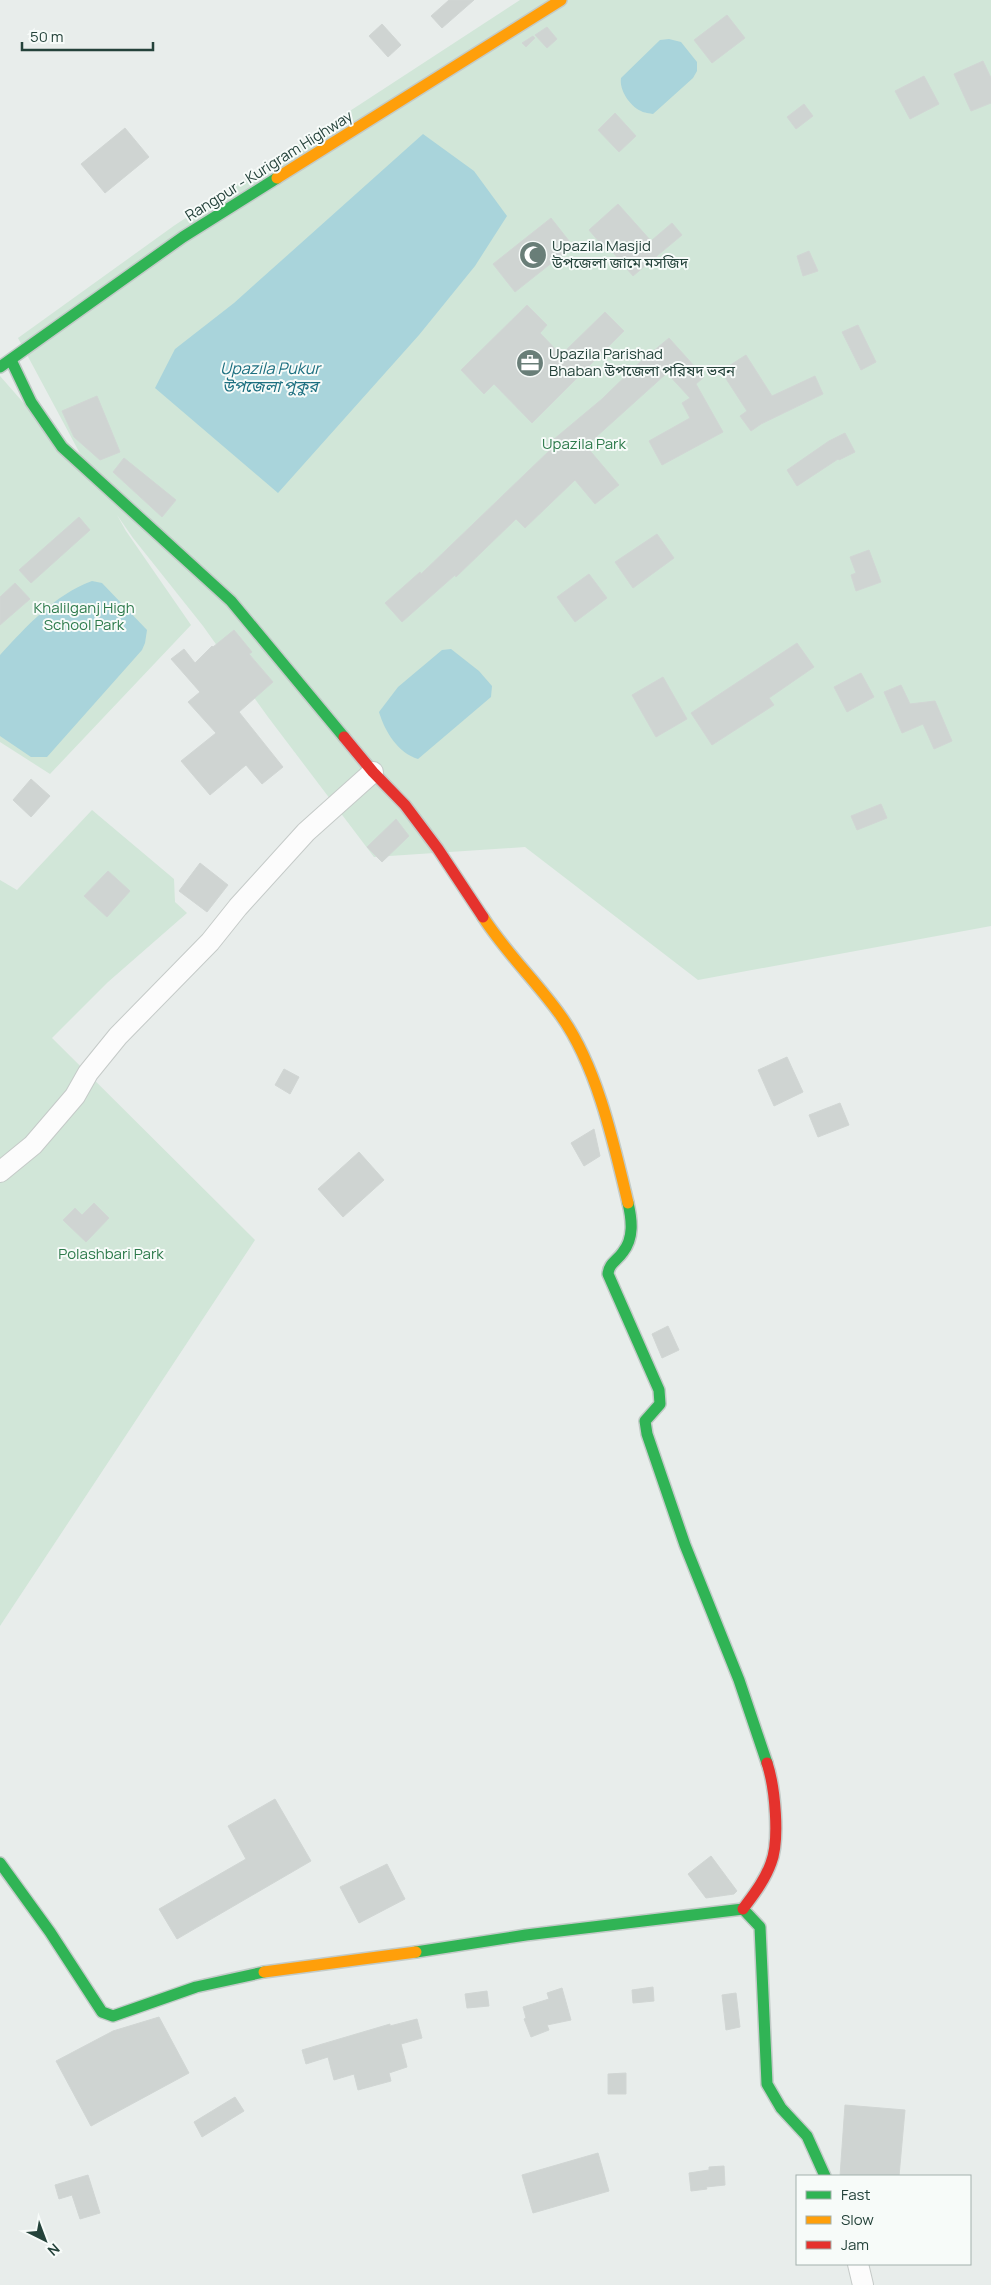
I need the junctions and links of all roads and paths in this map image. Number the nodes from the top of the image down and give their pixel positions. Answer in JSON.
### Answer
{"nodes":[{"id":1,"x":561,"y":0,"type":"edge"},
{"id":2,"x":11,"y":360,"type":"junction"},
{"id":3,"x":0,"y":367,"type":"edge"},
{"id":4,"x":373,"y":772,"type":"junction"},
{"id":5,"x":0,"y":1172,"type":"edge"},
{"id":6,"x":0,"y":1863,"type":"edge"},
{"id":7,"x":743,"y":1909,"type":"junction"},
{"id":8,"x":824,"y":2175,"type":"edge"},
{"id":9,"x":858,"y":2265,"type":"edge"},
{"id":10,"x":863,"y":2285,"type":"edge"}],
"edges":[{"from":1,"to":2,"type":"main road","name":"Rangpur - Kurigram Highway"},
{"from":2,"to":3,"type":"main road","name":"Rangpur - Kurigram Highway"},
{"from":2,"to":4,"type":"main road"},
{"from":4,"to":5,"type":"street"},
{"from":4,"to":7,"type":"main road"},
{"from":6,"to":7,"type":"main road"},
{"from":7,"to":8,"type":"main road"},
{"from":9,"to":10,"type":"street"}]}
